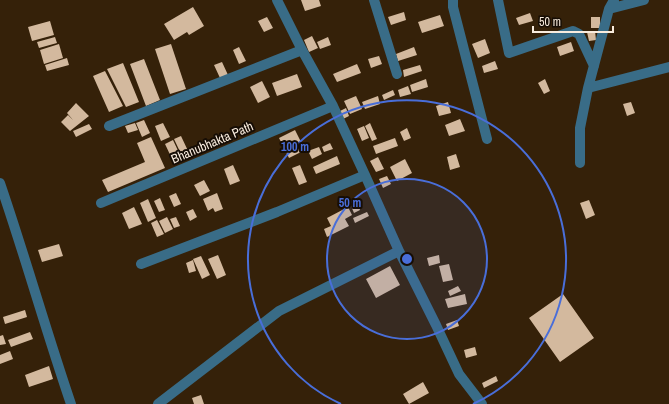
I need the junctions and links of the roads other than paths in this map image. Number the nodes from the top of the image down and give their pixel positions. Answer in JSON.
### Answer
{"nodes":[{"id":1,"x":277,"y":0,"type":"edge"},
{"id":2,"x":374,"y":0,"type":"edge"},
{"id":3,"x":453,"y":0,"type":"edge"},
{"id":4,"x":498,"y":0,"type":"edge"},
{"id":5,"x":644,"y":0,"type":"edge"},
{"id":6,"x":612,"y":5,"type":"edge"},
{"id":7,"x":302,"y":50,"type":"junction"},
{"id":8,"x":594,"y":66,"type":"junction"},
{"id":9,"x":669,"y":67,"type":"edge"},
{"id":10,"x":397,"y":74,"type":"dead end"},
{"id":11,"x":588,"y":88,"type":"junction"},
{"id":12,"x":333,"y":106,"type":"junction"},
{"id":13,"x":110,"y":126,"type":"dead end"},
{"id":14,"x":487,"y":139,"type":"dead end"},
{"id":15,"x":580,"y":163,"type":"dead end"},
{"id":16,"x":366,"y":175,"type":"junction"},
{"id":17,"x":0,"y":183,"type":"edge"},
{"id":18,"x":102,"y":203,"type":"dead end"},
{"id":19,"x":399,"y":251,"type":"junction"},
{"id":20,"x":141,"y":264,"type":"dead end"},
{"id":21,"x":71,"y":404,"type":"edge"},
{"id":22,"x":158,"y":404,"type":"edge"},
{"id":23,"x":482,"y":404,"type":"edge"}],
"edges":[{"from":1,"to":7,"type":"street"},
{"from":2,"to":10,"type":"street"},
{"from":3,"to":14,"type":"street"},
{"from":4,"to":8,"type":"street"},
{"from":5,"to":6,"type":"street"},
{"from":6,"to":8,"type":"street"},
{"from":7,"to":12,"type":"street"},
{"from":7,"to":13,"type":"street"},
{"from":8,"to":11,"type":"street"},
{"from":9,"to":11,"type":"street"},
{"from":11,"to":15,"type":"street"},
{"from":12,"to":16,"type":"street"},
{"from":12,"to":18,"type":"street","name":"Bhanubhakta Path"},
{"from":16,"to":19,"type":"street"},
{"from":16,"to":20,"type":"street"},
{"from":17,"to":21,"type":"street"},
{"from":19,"to":22,"type":"street"},
{"from":19,"to":23,"type":"street"}]}
